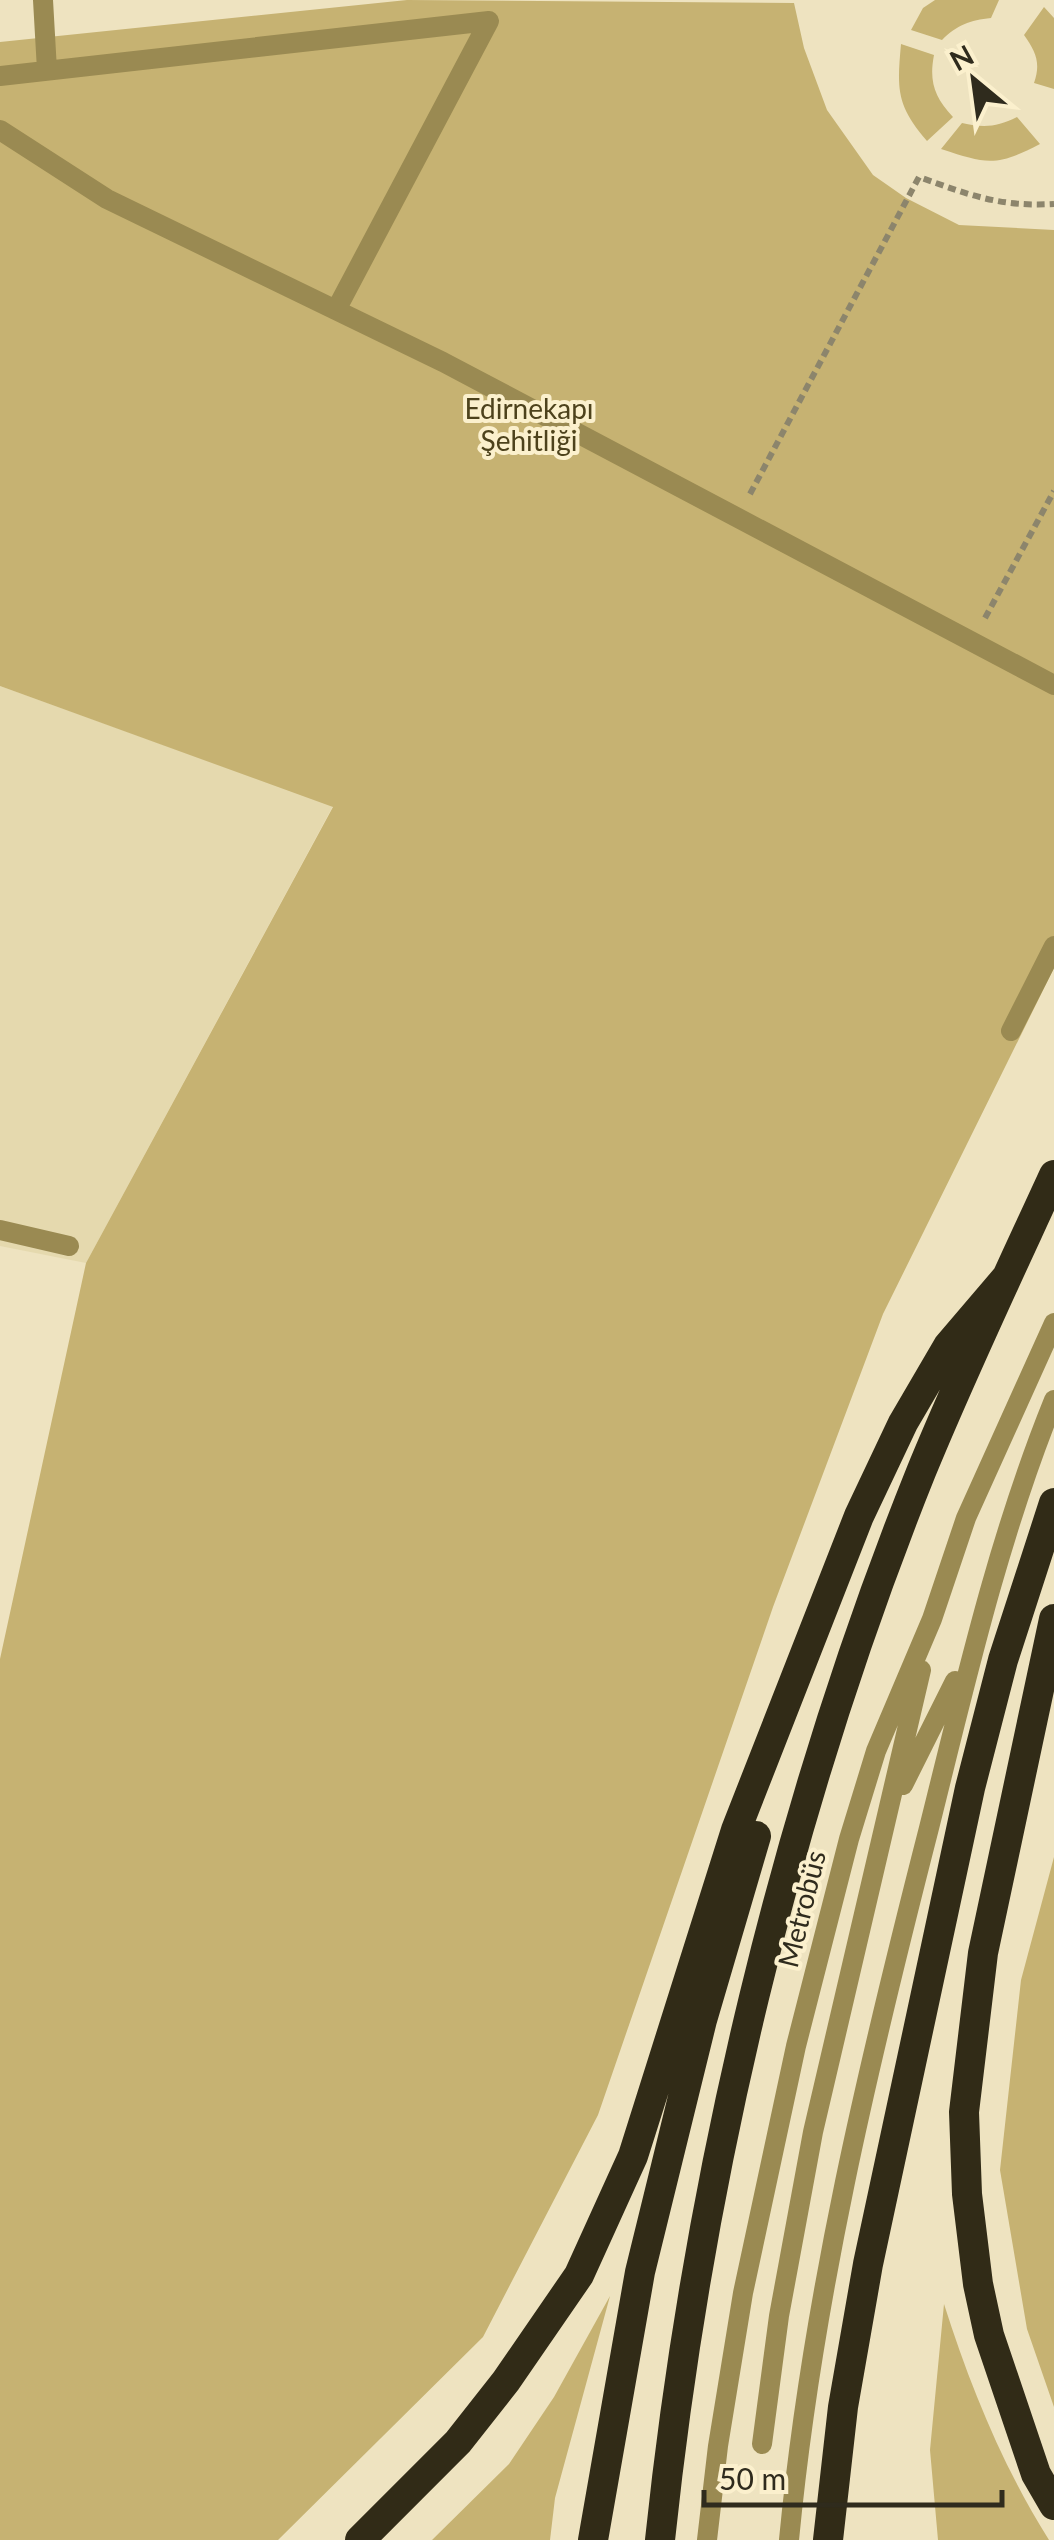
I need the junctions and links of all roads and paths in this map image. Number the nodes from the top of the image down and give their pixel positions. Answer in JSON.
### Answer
{"nodes":[{"id":1,"x":43,"y":0,"type":"edge"},
{"id":2,"x":47,"y":70,"type":"junction"},
{"id":3,"x":0,"y":76,"type":"edge"},
{"id":4,"x":0,"y":130,"type":"edge"},
{"id":5,"x":1054,"y":204,"type":"edge"},
{"id":6,"x":336,"y":310,"type":"junction"},
{"id":7,"x":1054,"y":492,"type":"edge"},
{"id":8,"x":737,"y":518,"type":"junction"},
{"id":9,"x":973,"y":641,"type":"junction"},
{"id":10,"x":1054,"y":685,"type":"edge"},
{"id":11,"x":1054,"y":946,"type":"edge"},
{"id":12,"x":1012,"y":1032,"type":"dead end"},
{"id":13,"x":1054,"y":1176,"type":"edge"},
{"id":14,"x":0,"y":1230,"type":"edge"},
{"id":15,"x":69,"y":1246,"type":"dead end"},
{"id":16,"x":1006,"y":1278,"type":"junction"},
{"id":17,"x":1054,"y":1322,"type":"edge"},
{"id":18,"x":1054,"y":1400,"type":"edge"},
{"id":19,"x":1054,"y":1503,"type":"edge"},
{"id":20,"x":982,"y":1617,"type":"junction"},
{"id":21,"x":932,"y":1619,"type":"junction"},
{"id":22,"x":1054,"y":1619,"type":"edge"},
{"id":23,"x":804,"y":1659,"type":"junction"},
{"id":24,"x":890,"y":1808,"type":"junction"},
{"id":25,"x":762,"y":2444,"type":"dead end"},
{"id":26,"x":1054,"y":2505,"type":"edge"},
{"id":27,"x":360,"y":2540,"type":"edge"},
{"id":28,"x":593,"y":2540,"type":"edge"},
{"id":29,"x":660,"y":2540,"type":"edge"},
{"id":30,"x":707,"y":2540,"type":"edge"},
{"id":31,"x":789,"y":2540,"type":"edge"},
{"id":32,"x":828,"y":2540,"type":"edge"}],
"edges":[{"from":1,"to":2,"type":"street"},
{"from":2,"to":3,"type":"street"},
{"from":2,"to":6,"type":"street"},
{"from":4,"to":6,"type":"street"},
{"from":5,"to":8,"type":"path"},
{"from":6,"to":8,"type":"street"},
{"from":7,"to":9,"type":"path"},
{"from":8,"to":9,"type":"street"},
{"from":9,"to":10,"type":"street"},
{"from":11,"to":12,"type":"street"},
{"from":13,"to":16,"type":"highway"},
{"from":14,"to":15,"type":"street"},
{"from":16,"to":23,"type":"highway"},
{"from":16,"to":29,"type":"highway"},
{"from":17,"to":21,"type":"street","name":"Metrobüs"},
{"from":18,"to":20,"type":"street"},
{"from":19,"to":32,"type":"highway"},
{"from":20,"to":24,"type":"street"},
{"from":20,"to":31,"type":"street"},
{"from":21,"to":24,"type":"street"},
{"from":21,"to":30,"type":"street","name":"Metrobüs"},
{"from":22,"to":26,"type":"highway"},
{"from":23,"to":27,"type":"highway"},
{"from":23,"to":28,"type":"highway"},
{"from":24,"to":25,"type":"street"}]}
